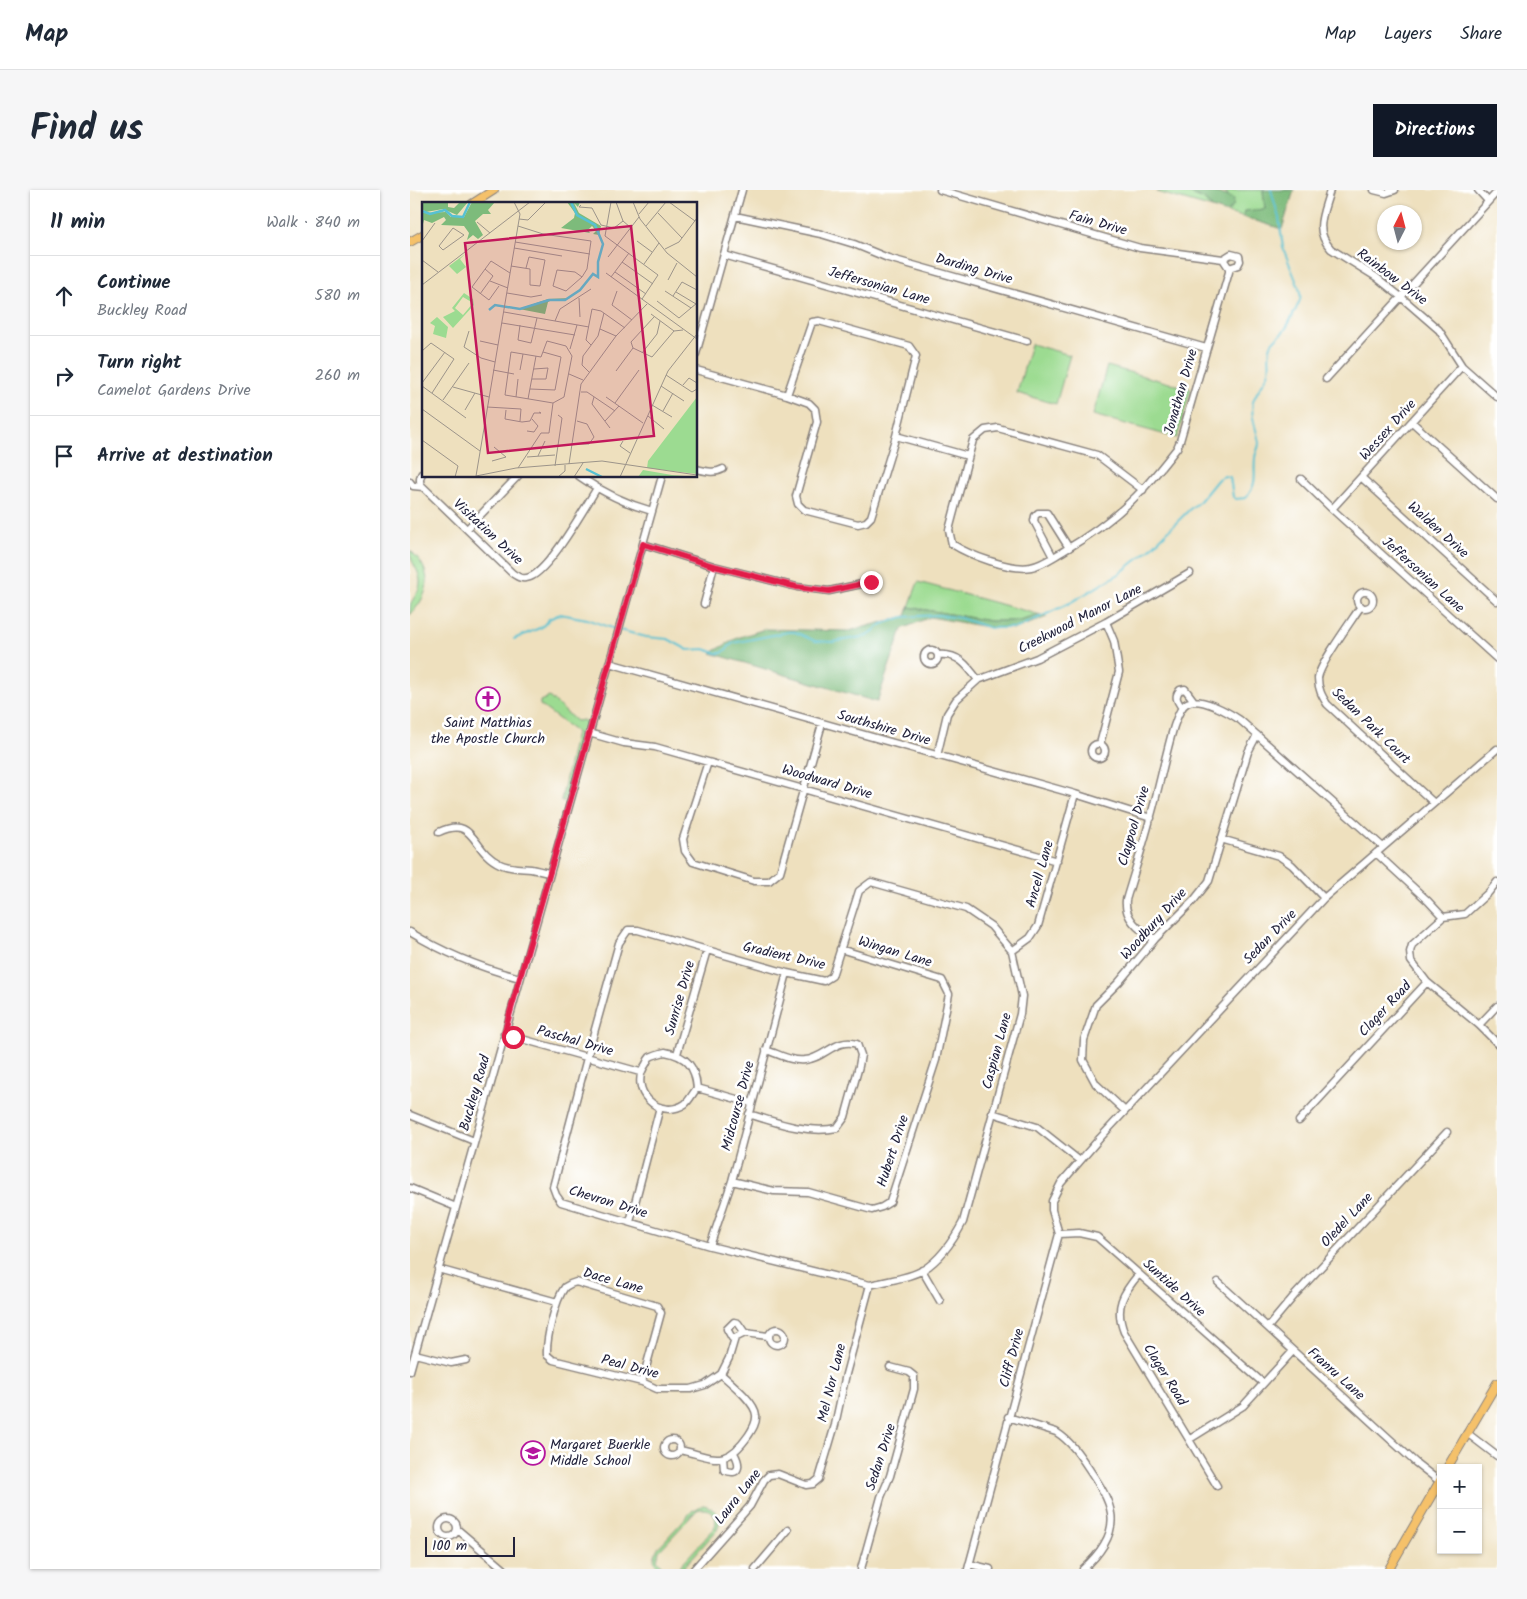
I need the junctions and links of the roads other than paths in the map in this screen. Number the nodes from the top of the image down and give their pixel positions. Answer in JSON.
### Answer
{"nodes":[{"id":1,"x":494,"y":190,"type":"edge"},
{"id":2,"x":742,"y":190,"type":"edge"},
{"id":3,"x":940,"y":190,"type":"edge"},
{"id":4,"x":1330,"y":190,"type":"edge"},
{"id":5,"x":1374,"y":190,"type":"edge"},
{"id":6,"x":1395,"y":190,"type":"edge"},
{"id":7,"x":1478,"y":190,"type":"edge"},
{"id":8,"x":1497,"y":192,"type":"edge"},
{"id":9,"x":1488,"y":201,"type":"junction"},
{"id":10,"x":475,"y":202,"type":"edge"},
{"id":11,"x":735,"y":216,"type":"junction"},
{"id":12,"x":422,"y":235,"type":"edge"},
{"id":13,"x":410,"y":242,"type":"edge"},
{"id":14,"x":724,"y":255,"type":"junction"},
{"id":15,"x":1224,"y":259,"type":"junction"},
{"id":16,"x":1229,"y":268,"type":"junction"},
{"id":17,"x":1402,"y":296,"type":"junction"},
{"id":18,"x":1027,"y":341,"type":"dead end"},
{"id":19,"x":698,"y":347,"type":"edge"},
{"id":20,"x":1206,"y":348,"type":"junction"},
{"id":21,"x":1462,"y":366,"type":"junction"},
{"id":22,"x":698,"y":371,"type":"edge"},
{"id":23,"x":1326,"y":379,"type":"dead end"},
{"id":24,"x":787,"y":395,"type":"junction"},
{"id":25,"x":1497,"y":398,"type":"edge"},
{"id":26,"x":1412,"y":422,"type":"junction"},
{"id":27,"x":896,"y":436,"type":"junction"},
{"id":28,"x":968,"y":456,"type":"junction"},
{"id":29,"x":723,"y":469,"type":"dead end"},
{"id":30,"x":698,"y":470,"type":"edge"},
{"id":31,"x":516,"y":478,"type":"edge"},
{"id":32,"x":582,"y":478,"type":"edge"},
{"id":33,"x":661,"y":478,"type":"edge"},
{"id":34,"x":1362,"y":478,"type":"junction"},
{"id":35,"x":422,"y":479,"type":"edge"},
{"id":36,"x":1301,"y":479,"type":"dead end"},
{"id":37,"x":410,"y":482,"type":"edge"},
{"id":38,"x":597,"y":488,"type":"junction"},
{"id":39,"x":1143,"y":490,"type":"junction"},
{"id":40,"x":1497,"y":499,"type":"edge"},
{"id":41,"x":1332,"y":509,"type":"junction"},
{"id":42,"x":652,"y":512,"type":"junction"},
{"id":43,"x":467,"y":529,"type":"junction"},
{"id":44,"x":643,"y":544,"type":"junction"},
{"id":45,"x":1069,"y":548,"type":"junction"},
{"id":46,"x":1053,"y":557,"type":"junction"},
{"id":47,"x":714,"y":566,"type":"junction"},
{"id":48,"x":1190,"y":573,"type":"dead end"},
{"id":49,"x":871,"y":582,"type":"dead end"},
{"id":50,"x":1497,"y":601,"type":"edge"},
{"id":51,"x":704,"y":604,"type":"dead end"},
{"id":52,"x":1361,"y":606,"type":"dead end"},
{"id":53,"x":1106,"y":622,"type":"junction"},
{"id":54,"x":938,"y":655,"type":"dead end"},
{"id":55,"x":1497,"y":659,"type":"edge"},
{"id":56,"x":609,"y":663,"type":"junction"},
{"id":57,"x":978,"y":680,"type":"junction"},
{"id":58,"x":1194,"y":701,"type":"junction"},
{"id":59,"x":1182,"y":708,"type":"junction"},
{"id":60,"x":822,"y":724,"type":"junction"},
{"id":61,"x":589,"y":733,"type":"junction"},
{"id":62,"x":1257,"y":735,"type":"junction"},
{"id":63,"x":1100,"y":744,"type":"dead end"},
{"id":64,"x":1497,"y":749,"type":"edge"},
{"id":65,"x":937,"y":756,"type":"junction"},
{"id":66,"x":708,"y":762,"type":"junction"},
{"id":67,"x":803,"y":788,"type":"junction"},
{"id":68,"x":1075,"y":794,"type":"junction"},
{"id":69,"x":1434,"y":802,"type":"junction"},
{"id":70,"x":1151,"y":818,"type":"junction"},
{"id":71,"x":439,"y":832,"type":"dead end"},
{"id":72,"x":1220,"y":839,"type":"junction"},
{"id":73,"x":1383,"y":847,"type":"junction"},
{"id":74,"x":1376,"y":853,"type":"junction"},
{"id":75,"x":1057,"y":861,"type":"junction"},
{"id":76,"x":550,"y":873,"type":"junction"},
{"id":77,"x":871,"y":882,"type":"joint"},
{"id":78,"x":1497,"y":882,"type":"edge"},
{"id":79,"x":1324,"y":898,"type":"junction"},
{"id":80,"x":1442,"y":917,"type":"junction"},
{"id":81,"x":628,"y":930,"type":"joint"},
{"id":82,"x":410,"y":932,"type":"edge"},
{"id":83,"x":1155,"y":939,"type":"junction"},
{"id":84,"x":840,"y":948,"type":"junction"},
{"id":85,"x":707,"y":950,"type":"junction"},
{"id":86,"x":1012,"y":951,"type":"junction"},
{"id":87,"x":787,"y":973,"type":"junction"},
{"id":88,"x":520,"y":978,"type":"junction"},
{"id":89,"x":942,"y":980,"type":"joint"},
{"id":90,"x":1427,"y":982,"type":"junction"},
{"id":91,"x":1497,"y":1006,"type":"edge"},
{"id":92,"x":1479,"y":1025,"type":"junction"},
{"id":93,"x":504,"y":1034,"type":"junction"},
{"id":94,"x":1497,"y":1043,"type":"edge"},
{"id":95,"x":766,"y":1050,"type":"junction"},
{"id":96,"x":677,"y":1054,"type":"junction"},
{"id":97,"x":587,"y":1058,"type":"junction"},
{"id":98,"x":640,"y":1072,"type":"junction"},
{"id":99,"x":697,"y":1088,"type":"junction"},
{"id":100,"x":751,"y":1103,"type":"junction"},
{"id":101,"x":660,"y":1107,"type":"junction"},
{"id":102,"x":1125,"y":1111,"type":"junction"},
{"id":103,"x":992,"y":1113,"type":"junction"},
{"id":104,"x":410,"y":1114,"type":"edge"},
{"id":105,"x":749,"y":1114,"type":"junction"},
{"id":106,"x":1299,"y":1121,"type":"dead end"},
{"id":107,"x":1447,"y":1132,"type":"dead end"},
{"id":108,"x":474,"y":1141,"type":"junction"},
{"id":109,"x":1080,"y":1161,"type":"junction"},
{"id":110,"x":732,"y":1181,"type":"junction"},
{"id":111,"x":410,"y":1188,"type":"edge"},
{"id":112,"x":456,"y":1207,"type":"junction"},
{"id":113,"x":630,"y":1222,"type":"junction"},
{"id":114,"x":1059,"y":1234,"type":"junction"},
{"id":115,"x":710,"y":1246,"type":"junction"},
{"id":116,"x":438,"y":1269,"type":"junction"},
{"id":117,"x":922,"y":1270,"type":"junction"},
{"id":118,"x":1139,"y":1274,"type":"junction"},
{"id":119,"x":1218,"y":1282,"type":"dead end"},
{"id":120,"x":870,"y":1285,"type":"junction"},
{"id":121,"x":940,"y":1301,"type":"dead end"},
{"id":122,"x":557,"y":1302,"type":"junction"},
{"id":123,"x":1268,"y":1328,"type":"junction"},
{"id":124,"x":745,"y":1333,"type":"junction"},
{"id":125,"x":768,"y":1336,"type":"dead end"},
{"id":126,"x":735,"y":1338,"type":"junction"},
{"id":127,"x":1293,"y":1351,"type":"junction"},
{"id":128,"x":415,"y":1354,"type":"junction"},
{"id":129,"x":466,"y":1360,"type":"dead end"},
{"id":130,"x":890,"y":1367,"type":"dead end"},
{"id":131,"x":410,"y":1371,"type":"edge"},
{"id":132,"x":722,"y":1374,"type":"junction"},
{"id":133,"x":642,"y":1382,"type":"junction"},
{"id":134,"x":1263,"y":1383,"type":"junction"},
{"id":135,"x":1497,"y":1383,"type":"edge"},
{"id":136,"x":1008,"y":1417,"type":"junction"},
{"id":137,"x":1467,"y":1433,"type":"junction"},
{"id":138,"x":1190,"y":1440,"type":"junction"},
{"id":139,"x":680,"y":1450,"type":"dead end"},
{"id":140,"x":734,"y":1453,"type":"junction"},
{"id":141,"x":1497,"y":1456,"type":"edge"},
{"id":142,"x":722,"y":1458,"type":"junction"},
{"id":143,"x":1449,"y":1464,"type":"edge"},
{"id":144,"x":1437,"y":1478,"type":"edge"},
{"id":145,"x":813,"y":1484,"type":"joint"},
{"id":146,"x":1437,"y":1485,"type":"edge"},
{"id":147,"x":1217,"y":1486,"type":"dead end"},
{"id":148,"x":457,"y":1529,"type":"dead end"},
{"id":149,"x":788,"y":1530,"type":"dead end"},
{"id":150,"x":968,"y":1567,"type":"edge"},
{"id":151,"x":504,"y":1569,"type":"edge"},
{"id":152,"x":694,"y":1569,"type":"edge"},
{"id":153,"x":755,"y":1569,"type":"edge"},
{"id":154,"x":861,"y":1569,"type":"edge"},
{"id":155,"x":990,"y":1569,"type":"edge"},
{"id":156,"x":1083,"y":1569,"type":"edge"},
{"id":157,"x":1388,"y":1569,"type":"edge"}],
"edges":[{"from":1,"to":10,"type":"main road"},
{"from":2,"to":11,"type":"street"},
{"from":3,"to":15,"type":"street","name":"Fain Drive"},
{"from":4,"to":17,"type":"street","name":"Rainbow Drive"},
{"from":5,"to":6,"type":"street"},
{"from":7,"to":9,"type":"street"},
{"from":8,"to":9,"type":"street"},
{"from":9,"to":17,"type":"street"},
{"from":11,"to":14,"type":"street"},
{"from":11,"to":20,"type":"street","name":"Darding Drive"},
{"from":12,"to":13,"type":"main road"},
{"from":14,"to":18,"type":"street","name":"Jeffersonian Lane"},
{"from":14,"to":19,"type":"street"},
{"from":15,"to":16,"type":"street"},
{"from":15,"to":16,"type":"street","name":"Jonathan Drive"},
{"from":16,"to":20,"type":"street","name":"Jonathan Drive"},
{"from":17,"to":21,"type":"street","name":"Rainbow Drive"},
{"from":17,"to":23,"type":"street"},
{"from":20,"to":39,"type":"street","name":"Jonathan Drive"},
{"from":21,"to":25,"type":"street","name":"Rainbow Drive"},
{"from":21,"to":26,"type":"street","name":"Wessex Drive"},
{"from":22,"to":24,"type":"street"},
{"from":24,"to":27,"type":"street"},
{"from":24,"to":27,"type":"street"},
{"from":26,"to":34,"type":"street","name":"Wessex Drive"},
{"from":26,"to":40,"type":"street"},
{"from":27,"to":28,"type":"street"},
{"from":28,"to":39,"type":"street"},
{"from":28,"to":46,"type":"street","name":"Jonathan Drive"},
{"from":29,"to":30,"type":"street"},
{"from":31,"to":43,"type":"street"},
{"from":32,"to":38,"type":"street"},
{"from":33,"to":42,"type":"street","name":"Buckley Road"},
{"from":34,"to":41,"type":"street","name":"Wessex Drive"},
{"from":34,"to":50,"type":"street","name":"Walden Drive"},
{"from":35,"to":37,"type":"street"},
{"from":35,"to":37,"type":"street"},
{"from":35,"to":43,"type":"street","name":"Visitation Drive"},
{"from":36,"to":41,"type":"street","name":"Jeffersonian Lane"},
{"from":38,"to":42,"type":"street"},
{"from":38,"to":43,"type":"street","name":"Visitation Drive"},
{"from":39,"to":45,"type":"street","name":"Jonathan Drive"},
{"from":41,"to":55,"type":"street","name":"Jeffersonian Lane"},
{"from":42,"to":44,"type":"street","name":"Buckley Road"},
{"from":44,"to":47,"type":"street"},
{"from":44,"to":56,"type":"street","name":"Buckley Road"},
{"from":45,"to":46,"type":"street","name":"Jonathan Drive"},
{"from":45,"to":46,"type":"street"},
{"from":47,"to":49,"type":"street"},
{"from":47,"to":51,"type":"street"},
{"from":48,"to":53,"type":"street","name":"Creekwood Manor Lane"},
{"from":52,"to":69,"type":"street","name":"Sedan Park Court"},
{"from":53,"to":57,"type":"street","name":"Creekwood Manor Lane"},
{"from":53,"to":63,"type":"street"},
{"from":54,"to":57,"type":"street"},
{"from":56,"to":60,"type":"street","name":"Southshire Drive"},
{"from":56,"to":61,"type":"street","name":"Buckley Road"},
{"from":57,"to":65,"type":"street","name":"Creekwood Manor Lane"},
{"from":58,"to":59,"type":"street"},
{"from":58,"to":59,"type":"street","name":"Claypool Drive"},
{"from":58,"to":62,"type":"street","name":"Claypool Drive"},
{"from":59,"to":70,"type":"street","name":"Claypool Drive"},
{"from":60,"to":65,"type":"street","name":"Southshire Drive"},
{"from":60,"to":67,"type":"street"},
{"from":61,"to":66,"type":"street","name":"Woodward Drive"},
{"from":61,"to":76,"type":"street","name":"Buckley Road"},
{"from":62,"to":72,"type":"street","name":"Woodbury Drive"},
{"from":62,"to":73,"type":"street","name":"Claypool Drive"},
{"from":64,"to":69,"type":"street","name":"Sedan Drive"},
{"from":65,"to":68,"type":"street","name":"Southshire Drive"},
{"from":66,"to":67,"type":"street","name":"Woodward Drive"},
{"from":66,"to":67,"type":"street"},
{"from":67,"to":75,"type":"street","name":"Woodward Drive"},
{"from":68,"to":70,"type":"street","name":"Southshire Drive"},
{"from":68,"to":75,"type":"street","name":"Ancell Lane"},
{"from":69,"to":73,"type":"street","name":"Sedan Drive"},
{"from":70,"to":83,"type":"street","name":"Claypool Drive"},
{"from":71,"to":76,"type":"street"},
{"from":72,"to":79,"type":"street"},
{"from":72,"to":83,"type":"street","name":"Woodbury Drive"},
{"from":73,"to":74,"type":"street","name":"Sedan Drive"},
{"from":74,"to":79,"type":"street","name":"Sedan Drive"},
{"from":74,"to":80,"type":"street"},
{"from":75,"to":86,"type":"street","name":"Ancell Lane"},
{"from":76,"to":88,"type":"street","name":"Buckley Road"},
{"from":77,"to":84,"type":"street","name":"Gradient Drive"},
{"from":77,"to":86,"type":"street","name":"Caspian Lane"},
{"from":78,"to":80,"type":"street"},
{"from":79,"to":102,"type":"street","name":"Sedan Drive"},
{"from":80,"to":90,"type":"street","name":"Clager Road"},
{"from":81,"to":85,"type":"street","name":"Gradient Drive"},
{"from":81,"to":97,"type":"street","name":"Chevron Drive"},
{"from":82,"to":88,"type":"street"},
{"from":83,"to":102,"type":"street","name":"Woodbury Drive"},
{"from":84,"to":87,"type":"street","name":"Gradient Drive"},
{"from":84,"to":89,"type":"street","name":"Wingan Lane"},
{"from":85,"to":87,"type":"street","name":"Gradient Drive"},
{"from":85,"to":96,"type":"street","name":"Sunrise Drive"},
{"from":86,"to":103,"type":"street","name":"Caspian Lane"},
{"from":87,"to":95,"type":"street","name":"Midcourse Drive"},
{"from":88,"to":93,"type":"street","name":"Buckley Road"},
{"from":89,"to":110,"type":"street","name":"Hubert Drive"},
{"from":90,"to":92,"type":"street"},
{"from":90,"to":106,"type":"street","name":"Clager Road"},
{"from":91,"to":92,"type":"street"},
{"from":92,"to":94,"type":"street"},
{"from":93,"to":97,"type":"street","name":"Paschal Drive"},
{"from":93,"to":108,"type":"street","name":"Buckley Road"},
{"from":95,"to":100,"type":"street","name":"Midcourse Drive"},
{"from":95,"to":105,"type":"street"},
{"from":96,"to":98,"type":"street"},
{"from":96,"to":99,"type":"street"},
{"from":97,"to":98,"type":"street","name":"Paschal Drive"},
{"from":97,"to":113,"type":"street","name":"Chevron Drive"},
{"from":98,"to":101,"type":"street"},
{"from":99,"to":100,"type":"street"},
{"from":99,"to":101,"type":"street"},
{"from":100,"to":105,"type":"street","name":"Midcourse Drive"},
{"from":101,"to":113,"type":"street"},
{"from":102,"to":109,"type":"street","name":"Sedan Drive"},
{"from":103,"to":109,"type":"street"},
{"from":103,"to":117,"type":"street","name":"Caspian Lane"},
{"from":104,"to":108,"type":"street"},
{"from":105,"to":110,"type":"street","name":"Midcourse Drive"},
{"from":107,"to":123,"type":"street","name":"Oledel Lane"},
{"from":108,"to":112,"type":"street","name":"Buckley Road"},
{"from":109,"to":114,"type":"street","name":"Cliff Drive"},
{"from":110,"to":115,"type":"street","name":"Midcourse Drive"},
{"from":111,"to":112,"type":"street"},
{"from":112,"to":116,"type":"street","name":"Buckley Road"},
{"from":113,"to":115,"type":"street","name":"Chevron Drive"},
{"from":114,"to":118,"type":"street","name":"Suntide Drive"},
{"from":114,"to":136,"type":"street","name":"Cliff Drive"},
{"from":115,"to":120,"type":"street","name":"Chevron Drive"},
{"from":116,"to":122,"type":"street"},
{"from":116,"to":128,"type":"street","name":"Buckley Road"},
{"from":117,"to":120,"type":"street","name":"Chevron Drive"},
{"from":117,"to":121,"type":"street"},
{"from":118,"to":134,"type":"street","name":"Suntide Drive"},
{"from":118,"to":138,"type":"street","name":"Clager Road"},
{"from":119,"to":123,"type":"street","name":"Franru Lane"},
{"from":120,"to":145,"type":"street","name":"Mel Nor Lane"},
{"from":122,"to":133,"type":"street","name":"Peal Drive"},
{"from":122,"to":133,"type":"street","name":"Dace Lane"},
{"from":123,"to":127,"type":"street","name":"Franru Lane"},
{"from":124,"to":125,"type":"street"},
{"from":124,"to":126,"type":"street"},
{"from":124,"to":126,"type":"street"},
{"from":126,"to":132,"type":"street"},
{"from":127,"to":134,"type":"street"},
{"from":127,"to":144,"type":"street","name":"Franru Lane"},
{"from":128,"to":129,"type":"street"},
{"from":128,"to":131,"type":"street","name":"Buckley Road"},
{"from":130,"to":154,"type":"street","name":"Sedan Drive"},
{"from":132,"to":133,"type":"street","name":"Peal Drive"},
{"from":132,"to":140,"type":"street"},
{"from":134,"to":138,"type":"street"},
{"from":135,"to":137,"type":"main road"},
{"from":136,"to":150,"type":"street","name":"Cliff Drive"},
{"from":136,"to":156,"type":"street"},
{"from":137,"to":141,"type":"street"},
{"from":137,"to":143,"type":"main road"},
{"from":138,"to":147,"type":"street","name":"Clager Road"},
{"from":139,"to":142,"type":"street"},
{"from":140,"to":142,"type":"street"},
{"from":140,"to":142,"type":"street"},
{"from":145,"to":152,"type":"street","name":"Laura Lane"},
{"from":146,"to":157,"type":"main road"},
{"from":148,"to":151,"type":"street"},
{"from":149,"to":153,"type":"street"},
{"from":150,"to":155,"type":"street"}]}
